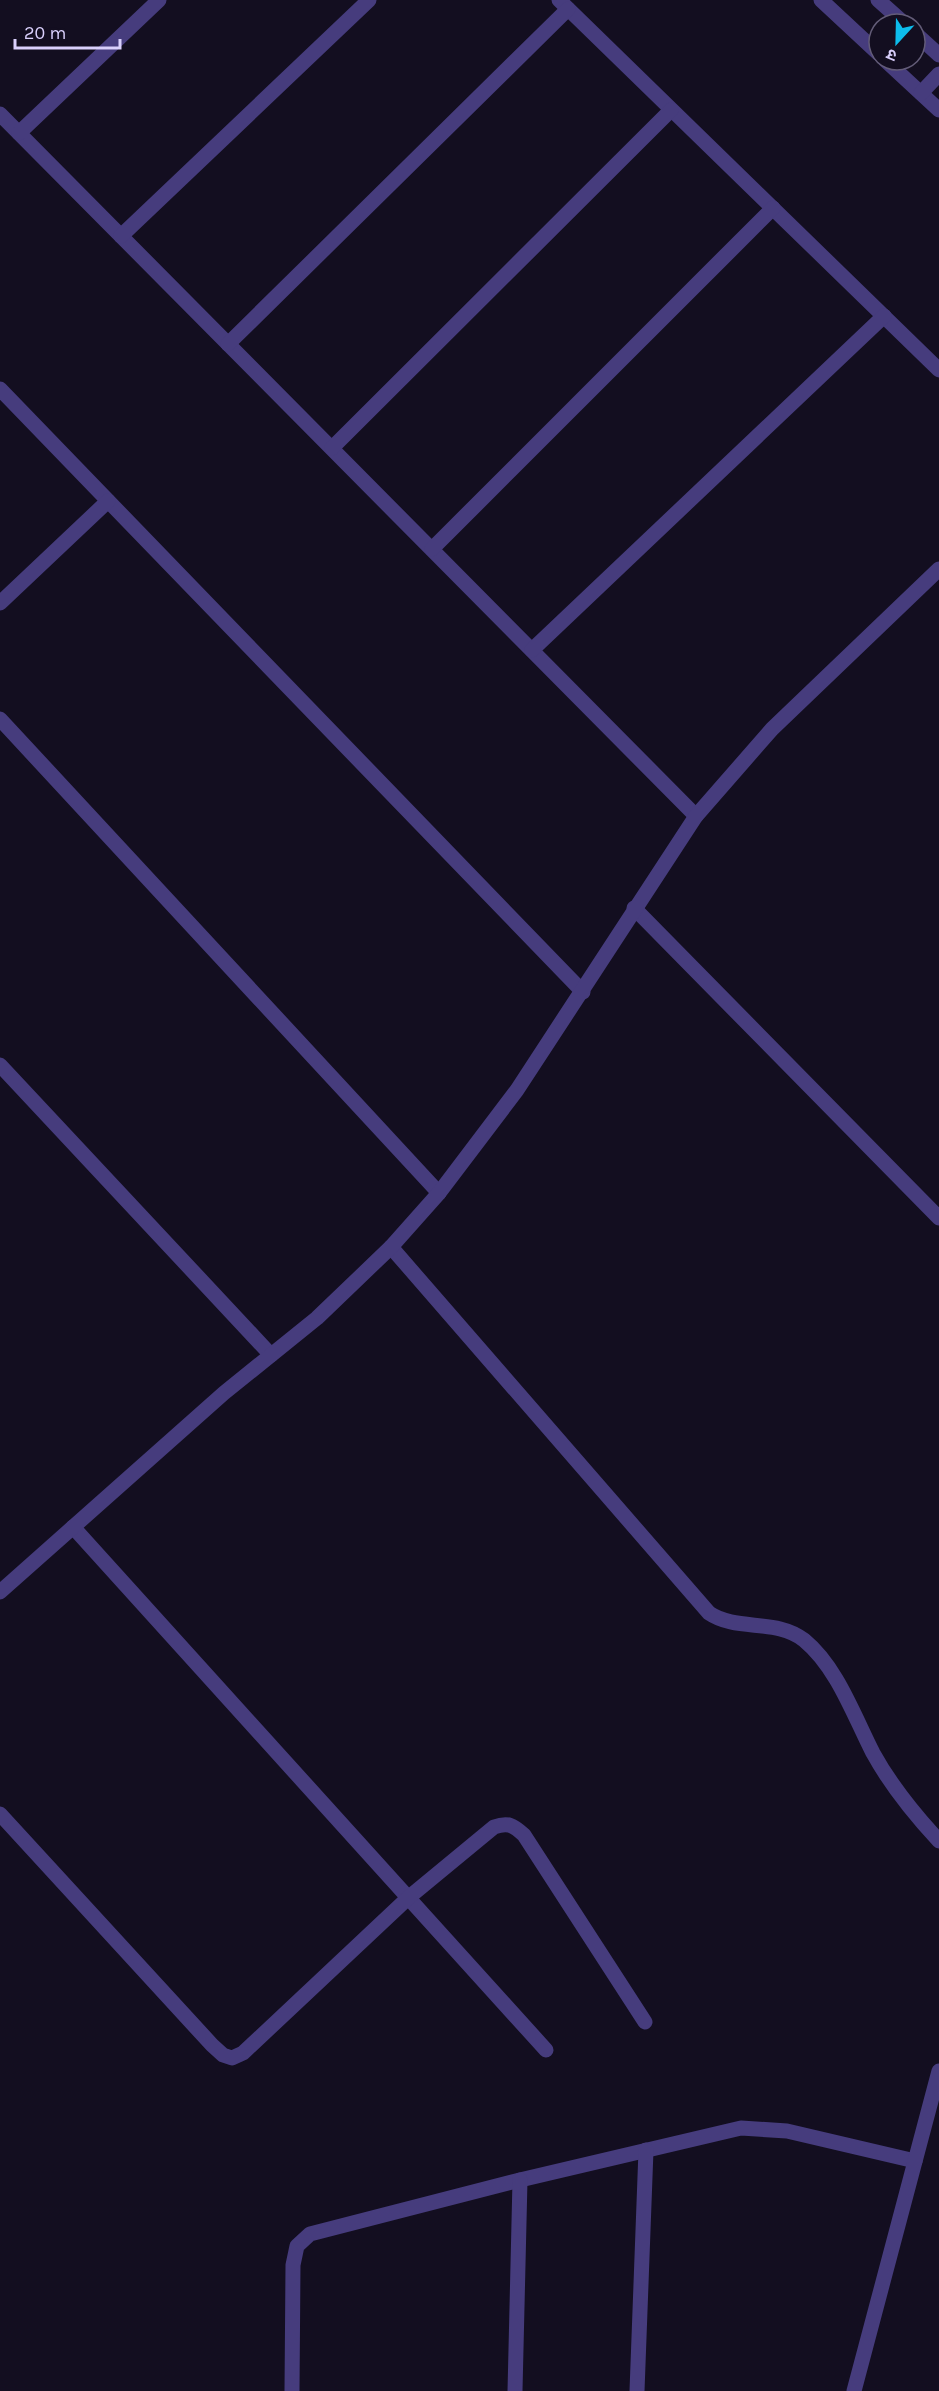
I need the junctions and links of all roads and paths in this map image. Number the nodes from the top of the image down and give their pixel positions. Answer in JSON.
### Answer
{"nodes":[{"id":1,"x":159,"y":0,"type":"edge"},
{"id":2,"x":369,"y":0,"type":"edge"},
{"id":3,"x":821,"y":0,"type":"edge"},
{"id":4,"x":878,"y":0,"type":"edge"},
{"id":5,"x":563,"y":4,"type":"edge"},
{"id":6,"x":891,"y":12,"type":"edge"},
{"id":7,"x":867,"y":43,"type":"edge"},
{"id":8,"x":927,"y":44,"type":"edge"},
{"id":9,"x":939,"y":55,"type":"edge"},
{"id":10,"x":898,"y":72,"type":"edge"},
{"id":11,"x":939,"y":74,"type":"edge"},
{"id":12,"x":921,"y":93,"type":"junction"},
{"id":13,"x":671,"y":110,"type":"junction"},
{"id":14,"x":939,"y":110,"type":"edge"},
{"id":15,"x":0,"y":114,"type":"edge"},
{"id":16,"x":19,"y":133,"type":"junction"},
{"id":17,"x":772,"y":208,"type":"junction"},
{"id":18,"x":121,"y":236,"type":"junction"},
{"id":19,"x":884,"y":316,"type":"junction"},
{"id":20,"x":228,"y":344,"type":"junction"},
{"id":21,"x":939,"y":370,"type":"edge"},
{"id":22,"x":0,"y":389,"type":"edge"},
{"id":23,"x":332,"y":448,"type":"junction"},
{"id":24,"x":108,"y":501,"type":"junction"},
{"id":25,"x":432,"y":549,"type":"junction"},
{"id":26,"x":939,"y":569,"type":"edge"},
{"id":27,"x":0,"y":603,"type":"edge"},
{"id":28,"x":532,"y":651,"type":"junction"},
{"id":29,"x":0,"y":719,"type":"edge"},
{"id":30,"x":696,"y":816,"type":"junction"},
{"id":31,"x":634,"y":908,"type":"junction"},
{"id":32,"x":583,"y":992,"type":"junction"},
{"id":33,"x":0,"y":1065,"type":"edge"},
{"id":34,"x":439,"y":1193,"type":"junction"},
{"id":35,"x":939,"y":1218,"type":"edge"},
{"id":36,"x":391,"y":1247,"type":"junction"},
{"id":37,"x":271,"y":1355,"type":"junction"},
{"id":38,"x":73,"y":1527,"type":"junction"},
{"id":39,"x":0,"y":1593,"type":"edge"},
{"id":40,"x":0,"y":1814,"type":"edge"},
{"id":41,"x":939,"y":1841,"type":"edge"},
{"id":42,"x":408,"y":1898,"type":"junction"},
{"id":43,"x":645,"y":2022,"type":"dead end"},
{"id":44,"x":546,"y":2050,"type":"dead end"},
{"id":45,"x":939,"y":2071,"type":"edge"},
{"id":46,"x":646,"y":2150,"type":"junction"},
{"id":47,"x":915,"y":2161,"type":"junction"},
{"id":48,"x":520,"y":2180,"type":"junction"},
{"id":49,"x":292,"y":2391,"type":"edge"},
{"id":50,"x":515,"y":2391,"type":"edge"},
{"id":51,"x":637,"y":2391,"type":"edge"},
{"id":52,"x":854,"y":2391,"type":"edge"}],
"edges":[{"from":1,"to":16,"type":"street"},
{"from":2,"to":18,"type":"street"},
{"from":3,"to":7,"type":"street"},
{"from":4,"to":6,"type":"street"},
{"from":5,"to":13,"type":"street"},
{"from":5,"to":20,"type":"street"},
{"from":8,"to":9,"type":"street"},
{"from":10,"to":12,"type":"street"},
{"from":11,"to":12,"type":"street"},
{"from":12,"to":14,"type":"street"},
{"from":13,"to":17,"type":"street"},
{"from":13,"to":23,"type":"street"},
{"from":15,"to":16,"type":"street"},
{"from":16,"to":18,"type":"street"},
{"from":17,"to":19,"type":"street"},
{"from":17,"to":25,"type":"street"},
{"from":18,"to":20,"type":"street"},
{"from":19,"to":21,"type":"street"},
{"from":19,"to":28,"type":"street"},
{"from":20,"to":23,"type":"street"},
{"from":22,"to":24,"type":"street"},
{"from":23,"to":25,"type":"street"},
{"from":24,"to":27,"type":"street"},
{"from":24,"to":32,"type":"street"},
{"from":25,"to":28,"type":"street"},
{"from":26,"to":30,"type":"street"},
{"from":28,"to":30,"type":"street"},
{"from":29,"to":34,"type":"street"},
{"from":30,"to":31,"type":"street"},
{"from":31,"to":32,"type":"street"},
{"from":31,"to":35,"type":"street"},
{"from":32,"to":34,"type":"street"},
{"from":33,"to":37,"type":"street"},
{"from":34,"to":36,"type":"street"},
{"from":36,"to":37,"type":"street"},
{"from":36,"to":41,"type":"street"},
{"from":37,"to":38,"type":"street"},
{"from":38,"to":39,"type":"street"},
{"from":38,"to":42,"type":"street"},
{"from":40,"to":42,"type":"street"},
{"from":42,"to":43,"type":"street"},
{"from":42,"to":44,"type":"street"},
{"from":45,"to":47,"type":"street"},
{"from":46,"to":47,"type":"street"},
{"from":46,"to":48,"type":"street"},
{"from":46,"to":51,"type":"street"},
{"from":47,"to":52,"type":"street"},
{"from":48,"to":49,"type":"street"},
{"from":48,"to":50,"type":"street"}]}
